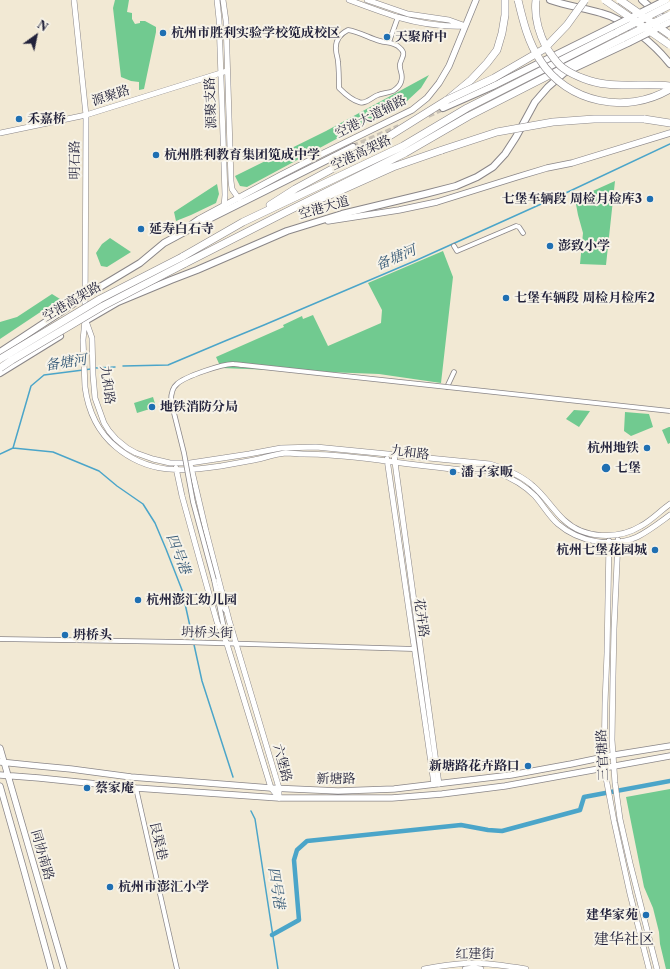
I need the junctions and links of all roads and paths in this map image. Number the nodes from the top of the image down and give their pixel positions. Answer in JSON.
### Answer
{"nodes":[{"id":1,"x":74,"y":0,"type":"edge"},
{"id":2,"x":217,"y":0,"type":"edge"},
{"id":3,"x":223,"y":0,"type":"edge"},
{"id":4,"x":349,"y":0,"type":"edge"},
{"id":5,"x":367,"y":0,"type":"edge"},
{"id":6,"x":476,"y":0,"type":"edge"},
{"id":7,"x":505,"y":0,"type":"edge"},
{"id":8,"x":518,"y":0,"type":"edge"},
{"id":9,"x":536,"y":0,"type":"edge"},
{"id":10,"x":550,"y":0,"type":"edge"},
{"id":11,"x":585,"y":0,"type":"edge"},
{"id":12,"x":605,"y":0,"type":"edge"},
{"id":13,"x":620,"y":0,"type":"edge"},
{"id":14,"x":642,"y":0,"type":"edge"},
{"id":15,"x":666,"y":0,"type":"edge"},
{"id":16,"x":670,"y":5,"type":"edge"},
{"id":17,"x":670,"y":15,"type":"edge"},
{"id":18,"x":398,"y":17,"type":"junction"},
{"id":19,"x":670,"y":22,"type":"edge"},
{"id":20,"x":465,"y":26,"type":"junction"},
{"id":21,"x":614,"y":29,"type":"junction"},
{"id":22,"x":670,"y":35,"type":"edge"},
{"id":23,"x":625,"y":41,"type":"junction"},
{"id":24,"x":389,"y":42,"type":"junction"},
{"id":25,"x":670,"y":45,"type":"edge"},
{"id":26,"x":670,"y":64,"type":"edge"},
{"id":27,"x":227,"y":71,"type":"junction"},
{"id":28,"x":220,"y":73,"type":"junction"},
{"id":29,"x":670,"y":88,"type":"edge"},
{"id":30,"x":447,"y":100,"type":"junction"},
{"id":31,"x":443,"y":108,"type":"tunnel mouth"},
{"id":32,"x":86,"y":116,"type":"junction"},
{"id":33,"x":670,"y":118,"type":"edge"},
{"id":34,"x":644,"y":119,"type":"junction"},
{"id":35,"x":670,"y":123,"type":"edge"},
{"id":36,"x":0,"y":133,"type":"edge"},
{"id":37,"x":670,"y":133,"type":"edge"},
{"id":38,"x":353,"y":147,"type":"tunnel mouth"},
{"id":39,"x":239,"y":198,"type":"junction"},
{"id":40,"x":224,"y":206,"type":"junction"},
{"id":41,"x":284,"y":212,"type":"junction"},
{"id":42,"x":242,"y":222,"type":"junction"},
{"id":43,"x":308,"y":224,"type":"junction"},
{"id":44,"x":523,"y":233,"type":"dead end"},
{"id":45,"x":164,"y":243,"type":"junction"},
{"id":46,"x":454,"y":246,"type":"dead end"},
{"id":47,"x":183,"y":260,"type":"junction"},
{"id":48,"x":85,"y":296,"type":"junction"},
{"id":49,"x":85,"y":320,"type":"junction"},
{"id":50,"x":0,"y":352,"type":"edge"},
{"id":51,"x":0,"y":359,"type":"edge"},
{"id":52,"x":0,"y":368,"type":"edge"},
{"id":53,"x":454,"y":372,"type":"dead end"},
{"id":54,"x":0,"y":373,"type":"edge"},
{"id":55,"x":447,"y":387,"type":"junction"},
{"id":56,"x":670,"y":411,"type":"edge"},
{"id":57,"x":386,"y":454,"type":"junction"},
{"id":58,"x":394,"y":455,"type":"junction"},
{"id":59,"x":387,"y":462,"type":"junction"},
{"id":60,"x":175,"y":463,"type":"junction"},
{"id":61,"x":190,"y":463,"type":"junction"},
{"id":62,"x":395,"y":463,"type":"junction"},
{"id":63,"x":176,"y":469,"type":"junction"},
{"id":64,"x":192,"y":470,"type":"junction"},
{"id":65,"x":670,"y":504,"type":"edge"},
{"id":66,"x":670,"y":515,"type":"edge"},
{"id":67,"x":618,"y":535,"type":"junction"},
{"id":68,"x":609,"y":536,"type":"junction"},
{"id":69,"x":609,"y":542,"type":"junction"},
{"id":70,"x":618,"y":542,"type":"junction"},
{"id":71,"x":214,"y":580,"type":"junction"},
{"id":72,"x":229,"y":620,"type":"junction"},
{"id":73,"x":0,"y":639,"type":"edge"},
{"id":74,"x":227,"y":644,"type":"junction"},
{"id":75,"x":237,"y":644,"type":"junction"},
{"id":76,"x":414,"y":649,"type":"junction"},
{"id":77,"x":670,"y":746,"type":"edge"},
{"id":78,"x":0,"y":748,"type":"edge"},
{"id":79,"x":614,"y":755,"type":"junction"},
{"id":80,"x":670,"y":756,"type":"edge"},
{"id":81,"x":604,"y":757,"type":"junction"},
{"id":82,"x":2,"y":762,"type":"edge"},
{"id":83,"x":614,"y":765,"type":"junction"},
{"id":84,"x":604,"y":767,"type":"junction"},
{"id":85,"x":0,"y":775,"type":"edge"},
{"id":86,"x":8,"y":776,"type":"junction"},
{"id":87,"x":437,"y":784,"type":"junction"},
{"id":88,"x":0,"y":786,"type":"edge"},
{"id":89,"x":136,"y":788,"type":"junction"},
{"id":90,"x":271,"y":788,"type":"junction"},
{"id":91,"x":279,"y":788,"type":"junction"},
{"id":92,"x":279,"y":798,"type":"junction"},
{"id":93,"x":50,"y":969,"type":"edge"},
{"id":94,"x":64,"y":969,"type":"edge"},
{"id":95,"x":177,"y":969,"type":"edge"},
{"id":96,"x":424,"y":969,"type":"edge"},
{"id":97,"x":465,"y":969,"type":"edge"},
{"id":98,"x":481,"y":969,"type":"edge"},
{"id":99,"x":526,"y":969,"type":"edge"},
{"id":100,"x":649,"y":969,"type":"edge"},
{"id":101,"x":657,"y":969,"type":"edge"}],
"edges":[{"from":1,"to":32,"type":"street","name":"明石路"},
{"from":2,"to":28,"type":"street","name":"源聚支路"},
{"from":3,"to":27,"type":"street","name":"源聚支路"},
{"from":4,"to":18,"type":"street"},
{"from":5,"to":20,"type":"street"},
{"from":6,"to":20,"type":"main road","name":"空港大道辅路"},
{"from":7,"to":30,"type":"highway","bridge":true},
{"from":8,"to":29,"type":"highway","bridge":true},
{"from":9,"to":29,"type":"highway","bridge":true},
{"from":10,"to":26,"type":"main road"},
{"from":11,"to":30,"type":"highway","bridge":true},
{"from":12,"to":25,"type":"highway","bridge":true},
{"from":13,"to":22,"type":"highway","bridge":true},
{"from":14,"to":19,"type":"main road"},
{"from":15,"to":21,"type":"main road","bridge":true},
{"from":16,"to":21,"type":"highway","name":"空港高架路","bridge":true},
{"from":17,"to":23,"type":"highway","name":"空港高架路","bridge":true},
{"from":18,"to":20,"type":"street"},
{"from":18,"to":24,"type":"street"},
{"from":19,"to":23,"type":"main road","name":"空港大道","bridge":true},
{"from":20,"to":39,"type":"main road","name":"空港大道辅路"},
{"from":21,"to":31,"type":"main road"},
{"from":21,"to":42,"type":"highway","name":"空港高架路"},
{"from":23,"to":41,"type":"highway","name":"空港高架路"},
{"from":23,"to":43,"type":"main road","name":"空港大道"},
{"from":24,"to":24,"type":"street"},
{"from":27,"to":28,"type":"street","name":"源聚路"},
{"from":27,"to":39,"type":"street","name":"源聚支路"},
{"from":28,"to":32,"type":"street","name":"源聚路"},
{"from":28,"to":40,"type":"street","name":"源聚支路"},
{"from":30,"to":42,"type":"highway"},
{"from":32,"to":36,"type":"street","name":"源聚路"},
{"from":32,"to":48,"type":"street","name":"明石路"},
{"from":33,"to":34,"type":"highway"},
{"from":34,"to":35,"type":"highway"},
{"from":34,"to":41,"type":"highway","bridge":true},
{"from":37,"to":43,"type":"main road"},
{"from":38,"to":45,"type":"main road"},
{"from":39,"to":40,"type":"main road","name":"空港大道辅路"},
{"from":40,"to":45,"type":"main road","name":"空港大道辅路"},
{"from":41,"to":47,"type":"highway","name":"空港高架路"},
{"from":42,"to":47,"type":"highway","name":"空港高架路"},
{"from":43,"to":49,"type":"main road","name":"空港大道"},
{"from":44,"to":46,"type":"street"},
{"from":45,"to":48,"type":"main road"},
{"from":47,"to":51,"type":"highway","name":"空港高架路","bridge":true},
{"from":47,"to":52,"type":"highway","name":"空港高架路","bridge":true},
{"from":48,"to":49,"type":"street","name":"明石路"},
{"from":48,"to":50,"type":"main road"},
{"from":49,"to":54,"type":"main road","name":"空港大道"},
{"from":49,"to":60,"type":"street","name":"九和路"},
{"from":49,"to":63,"type":"street","name":"九和路"},
{"from":53,"to":55,"type":"street"},
{"from":55,"to":56,"type":"street","bridge":true},
{"from":55,"to":71,"type":"street","bridge":true},
{"from":57,"to":58,"type":"street","name":"九和路"},
{"from":57,"to":59,"type":"street","name":"花卉路"},
{"from":57,"to":61,"type":"street","name":"九和路"},
{"from":58,"to":62,"type":"street","name":"花卉路"},
{"from":58,"to":68,"type":"street","name":"九和路"},
{"from":59,"to":62,"type":"street","name":"九和路"},
{"from":59,"to":64,"type":"street","name":"九和路"},
{"from":59,"to":76,"type":"street","name":"花卉路"},
{"from":60,"to":61,"type":"street","name":"九和路"},
{"from":60,"to":63,"type":"street","name":"六堡路"},
{"from":61,"to":64,"type":"street","name":"六堡路"},
{"from":62,"to":69,"type":"street","name":"九和路"},
{"from":62,"to":87,"type":"street","name":"花卉路"},
{"from":63,"to":64,"type":"street","name":"九和路"},
{"from":63,"to":74,"type":"street","name":"六堡路"},
{"from":64,"to":72,"type":"street","name":"六堡路"},
{"from":65,"to":67,"type":"street","name":"九和路"},
{"from":66,"to":70,"type":"street","name":"九和路"},
{"from":67,"to":68,"type":"street","name":"九和路"},
{"from":67,"to":70,"type":"street","name":"三官塘路"},
{"from":68,"to":69,"type":"street","name":"三官塘路"},
{"from":69,"to":70,"type":"street","name":"九和路"},
{"from":69,"to":81,"type":"street","name":"三官塘路"},
{"from":70,"to":79,"type":"street","name":"三官塘路"},
{"from":71,"to":72,"type":"street"},
{"from":71,"to":74,"type":"street"},
{"from":72,"to":75,"type":"street","name":"六堡路"},
{"from":73,"to":74,"type":"street","name":"坍桥头街"},
{"from":74,"to":75,"type":"street","name":"坍桥头街"},
{"from":74,"to":90,"type":"street","name":"六堡路"},
{"from":75,"to":76,"type":"street","name":"坍桥头街"},
{"from":75,"to":91,"type":"street","name":"六堡路"},
{"from":76,"to":87,"type":"street","name":"花卉路"},
{"from":77,"to":79,"type":"main road","name":"新塘路"},
{"from":78,"to":82,"type":"main road","name":"同协南路"},
{"from":79,"to":81,"type":"main road","name":"新塘路"},
{"from":79,"to":83,"type":"street","name":"三官塘路"},
{"from":80,"to":83,"type":"main road","name":"新塘路"},
{"from":81,"to":84,"type":"street","name":"三官塘路"},
{"from":81,"to":87,"type":"main road","name":"新塘路"},
{"from":82,"to":86,"type":"main road","name":"同协南路"},
{"from":82,"to":90,"type":"main road","name":"新塘路"},
{"from":83,"to":84,"type":"main road","name":"新塘路"},
{"from":83,"to":101,"type":"street","name":"三官塘路"},
{"from":84,"to":92,"type":"main road","name":"新塘路"},
{"from":84,"to":100,"type":"street","name":"三官塘路"},
{"from":85,"to":86,"type":"main road","name":"新塘路"},
{"from":86,"to":89,"type":"main road","name":"新塘路"},
{"from":86,"to":94,"type":"main road","name":"同协南路"},
{"from":87,"to":91,"type":"main road","name":"新塘路"},
{"from":88,"to":93,"type":"main road","name":"同协南路"},
{"from":89,"to":92,"type":"main road","name":"新塘路"},
{"from":89,"to":95,"type":"street","name":"艮渠巷"},
{"from":90,"to":91,"type":"main road","name":"新塘路"},
{"from":90,"to":92,"type":"street","name":"六堡路"},
{"from":91,"to":92,"type":"street","name":"六堡路"},
{"from":96,"to":99,"type":"street","name":"红建街"},
{"from":97,"to":98,"type":"street","name":"红建街"}]}
